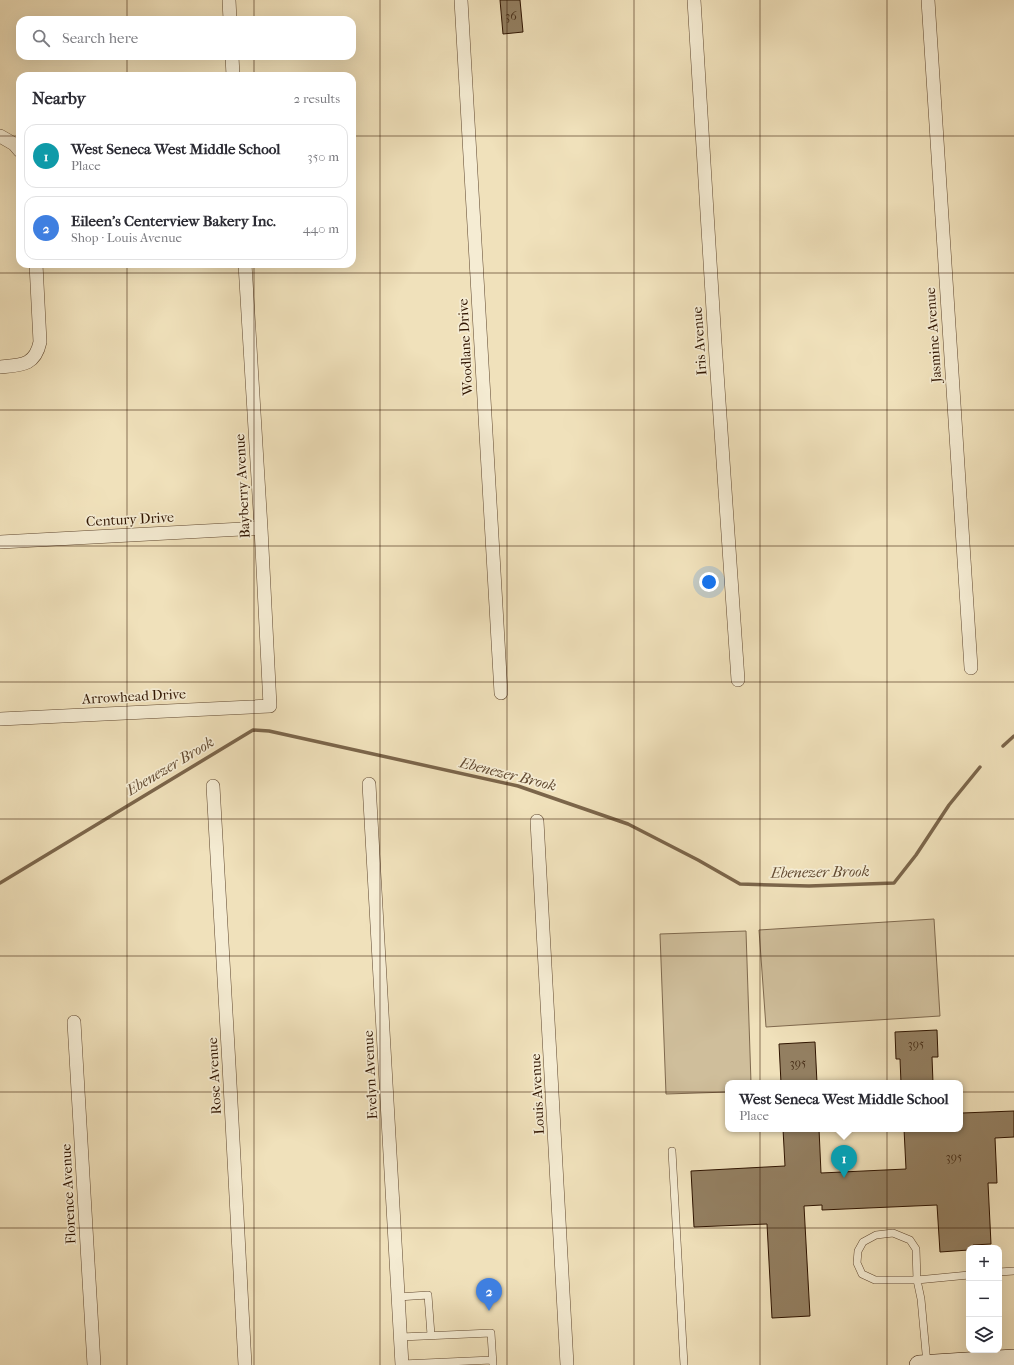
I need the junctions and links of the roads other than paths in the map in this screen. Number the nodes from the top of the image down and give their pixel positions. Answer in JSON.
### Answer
{"nodes":[{"id":1,"x":229,"y":0,"type":"edge"},
{"id":2,"x":461,"y":0,"type":"edge"},
{"id":3,"x":694,"y":0,"type":"edge"},
{"id":4,"x":928,"y":0,"type":"edge"},
{"id":5,"x":230,"y":16,"type":"edge"},
{"id":6,"x":232,"y":60,"type":"edge"},
{"id":7,"x":233,"y":72,"type":"edge"},
{"id":8,"x":0,"y":136,"type":"edge"},
{"id":9,"x":16,"y":146,"type":"edge"},
{"id":10,"x":36,"y":268,"type":"edge"},
{"id":11,"x":245,"y":268,"type":"edge"},
{"id":12,"x":0,"y":367,"type":"edge"},
{"id":13,"x":261,"y":528,"type":"junction"},
{"id":14,"x":0,"y":542,"type":"edge"},
{"id":15,"x":971,"y":668,"type":"dead end"},
{"id":16,"x":738,"y":680,"type":"dead end"},
{"id":17,"x":501,"y":693,"type":"dead end"},
{"id":18,"x":270,"y":706,"type":"joint"},
{"id":19,"x":0,"y":719,"type":"edge"},
{"id":20,"x":369,"y":784,"type":"dead end"},
{"id":21,"x":213,"y":786,"type":"dead end"},
{"id":22,"x":537,"y":821,"type":"dead end"},
{"id":23,"x":74,"y":1022,"type":"dead end"},
{"id":24,"x":672,"y":1151,"type":"dead end"},
{"id":25,"x":1014,"y":1271,"type":"edge"},
{"id":26,"x":1002,"y":1272,"type":"edge"},
{"id":27,"x":966,"y":1275,"type":"edge"},
{"id":28,"x":917,"y":1280,"type":"junction"},
{"id":29,"x":398,"y":1297,"type":"junction"},
{"id":30,"x":430,"y":1335,"type":"junction"},
{"id":31,"x":400,"y":1337,"type":"junction"},
{"id":32,"x":1014,"y":1359,"type":"edge"},
{"id":33,"x":492,"y":1362,"type":"edge"},
{"id":34,"x":94,"y":1365,"type":"edge"},
{"id":35,"x":245,"y":1365,"type":"edge"},
{"id":36,"x":402,"y":1365,"type":"edge"},
{"id":37,"x":567,"y":1365,"type":"edge"},
{"id":38,"x":684,"y":1365,"type":"edge"},
{"id":39,"x":919,"y":1365,"type":"edge"},
{"id":40,"x":927,"y":1365,"type":"edge"}],
"edges":[{"from":1,"to":5,"type":"street"},
{"from":2,"to":17,"type":"street","name":"Woodlane Drive"},
{"from":3,"to":16,"type":"street","name":"Iris Avenue"},
{"from":4,"to":15,"type":"street","name":"Jasmine Avenue"},
{"from":6,"to":7,"type":"street"},
{"from":8,"to":9,"type":"street"},
{"from":10,"to":12,"type":"street"},
{"from":11,"to":13,"type":"street","name":"Bayberry Avenue"},
{"from":13,"to":14,"type":"street","name":"Century Drive"},
{"from":13,"to":18,"type":"street","name":"Bayberry Avenue"},
{"from":18,"to":19,"type":"street","name":"Arrowhead Drive"},
{"from":20,"to":29,"type":"street","name":"Evelyn Avenue"},
{"from":21,"to":35,"type":"street","name":"Rose Avenue"},
{"from":22,"to":37,"type":"street","name":"Louis Avenue"},
{"from":23,"to":34,"type":"street","name":"Florence Avenue"},
{"from":24,"to":38,"type":"lane"},
{"from":25,"to":26,"type":"lane"},
{"from":27,"to":28,"type":"lane"},
{"from":28,"to":28,"type":"lane"},
{"from":28,"to":40,"type":"lane"},
{"from":29,"to":30,"type":"lane"},
{"from":29,"to":31,"type":"street","name":"Evelyn Avenue"},
{"from":30,"to":31,"type":"lane"},
{"from":30,"to":33,"type":"lane"},
{"from":31,"to":36,"type":"street","name":"Evelyn Avenue"},
{"from":32,"to":40,"type":"main road"},
{"from":33,"to":36,"type":"lane"},
{"from":39,"to":40,"type":"main road"}]}
